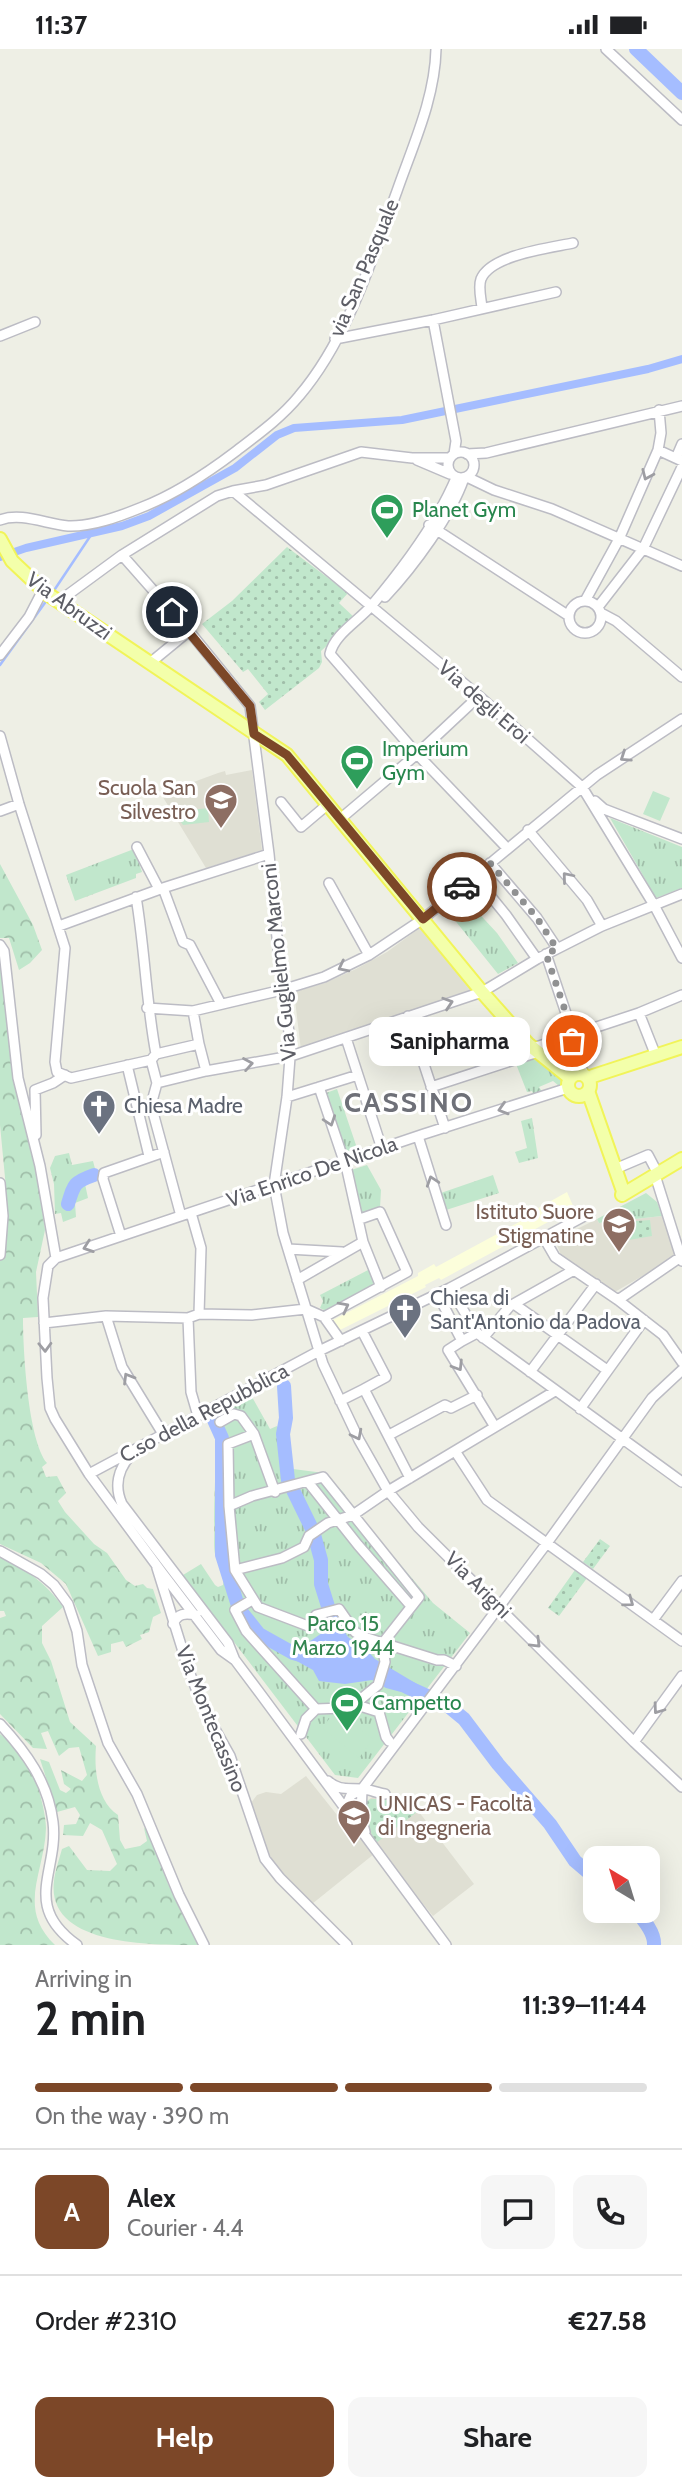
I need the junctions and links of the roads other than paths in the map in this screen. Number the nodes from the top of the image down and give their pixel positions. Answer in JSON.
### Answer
{"nodes":[{"id":1,"x":436,"y":49,"type":"edge"},
{"id":2,"x":606,"y":49,"type":"edge"},
{"id":3,"x":682,"y":120,"type":"edge"},
{"id":4,"x":573,"y":243,"type":"dead end"},
{"id":5,"x":556,"y":292,"type":"dead end"},
{"id":6,"x":482,"y":307,"type":"junction"},
{"id":7,"x":433,"y":320,"type":"junction"},
{"id":8,"x":35,"y":322,"type":"dead end"},
{"id":9,"x":0,"y":336,"type":"edge"},
{"id":10,"x":335,"y":339,"type":"junction"},
{"id":11,"x":659,"y":409,"type":"junction"},
{"id":12,"x":681,"y":409,"type":"edge"},
{"id":13,"x":682,"y":445,"type":"edge"},
{"id":14,"x":658,"y":450,"type":"junction"},
{"id":15,"x":412,"y":458,"type":"junction"},
{"id":16,"x":464,"y":458,"type":"junction"},
{"id":17,"x":680,"y":462,"type":"edge"},
{"id":18,"x":459,"y":477,"type":"junction"},
{"id":19,"x":485,"y":486,"type":"junction"},
{"id":20,"x":233,"y":491,"type":"junction"},
{"id":21,"x":0,"y":520,"type":"edge"},
{"id":22,"x":433,"y":528,"type":"junction"},
{"id":23,"x":620,"y":538,"type":"junction"},
{"id":24,"x":2,"y":543,"type":"edge"},
{"id":25,"x":643,"y":549,"type":"junction"},
{"id":26,"x":122,"y":555,"type":"junction"},
{"id":27,"x":682,"y":566,"type":"edge"},
{"id":28,"x":50,"y":595,"type":"junction"},
{"id":29,"x":585,"y":601,"type":"junction"},
{"id":30,"x":373,"y":607,"type":"junction"},
{"id":31,"x":599,"y":610,"type":"junction"},
{"id":32,"x":569,"y":616,"type":"junction"},
{"id":33,"x":189,"y":631,"type":"junction"},
{"id":34,"x":0,"y":655,"type":"edge"},
{"id":35,"x":150,"y":663,"type":"junction"},
{"id":36,"x":682,"y":677,"type":"edge"},
{"id":37,"x":479,"y":697,"type":"junction"},
{"id":38,"x":682,"y":719,"type":"edge"},
{"id":39,"x":254,"y":734,"type":"junction"},
{"id":40,"x":0,"y":736,"type":"edge"},
{"id":41,"x":417,"y":754,"type":"junction"},
{"id":42,"x":582,"y":787,"type":"junction"},
{"id":43,"x":281,"y":802,"type":"dead end"},
{"id":44,"x":19,"y":804,"type":"junction"},
{"id":45,"x":327,"y":805,"type":"junction"},
{"id":46,"x":0,"y":811,"type":"edge"},
{"id":47,"x":599,"y":811,"type":"junction"},
{"id":48,"x":339,"y":820,"type":"junction"},
{"id":49,"x":528,"y":830,"type":"junction"},
{"id":50,"x":682,"y":839,"type":"edge"},
{"id":51,"x":137,"y":847,"type":"dead end"},
{"id":52,"x":507,"y":848,"type":"junction"},
{"id":53,"x":268,"y":854,"type":"junction"},
{"id":54,"x":490,"y":863,"type":"junction"},
{"id":55,"x":475,"y":877,"type":"junction"},
{"id":56,"x":329,"y":883,"type":"dead end"},
{"id":57,"x":161,"y":889,"type":"junction"},
{"id":58,"x":682,"y":894,"type":"edge"},
{"id":59,"x":136,"y":897,"type":"junction"},
{"id":60,"x":654,"y":905,"type":"junction"},
{"id":61,"x":423,"y":919,"type":"junction"},
{"id":62,"x":59,"y":926,"type":"junction"},
{"id":63,"x":602,"y":926,"type":"junction"},
{"id":64,"x":0,"y":945,"type":"edge"},
{"id":65,"x":557,"y":949,"type":"junction"},
{"id":66,"x":369,"y":955,"type":"junction"},
{"id":67,"x":541,"y":956,"type":"junction"},
{"id":68,"x":682,"y":958,"type":"edge"},
{"id":69,"x":282,"y":990,"type":"junction"},
{"id":70,"x":482,"y":992,"type":"junction"},
{"id":71,"x":682,"y":995,"type":"edge"},
{"id":72,"x":221,"y":1004,"type":"junction"},
{"id":73,"x":147,"y":1008,"type":"junction"},
{"id":74,"x":193,"y":1011,"type":"junction"},
{"id":75,"x":639,"y":1013,"type":"junction"},
{"id":76,"x":408,"y":1016,"type":"junction"},
{"id":77,"x":573,"y":1034,"type":"junction"},
{"id":78,"x":346,"y":1038,"type":"junction"},
{"id":79,"x":199,"y":1044,"type":"junction"},
{"id":80,"x":682,"y":1047,"type":"edge"},
{"id":81,"x":536,"y":1050,"type":"junction"},
{"id":82,"x":290,"y":1056,"type":"junction"},
{"id":83,"x":656,"y":1056,"type":"junction"},
{"id":84,"x":153,"y":1057,"type":"junction"},
{"id":85,"x":127,"y":1065,"type":"junction"},
{"id":86,"x":206,"y":1071,"type":"junction"},
{"id":87,"x":65,"y":1075,"type":"junction"},
{"id":88,"x":358,"y":1075,"type":"junction"},
{"id":89,"x":157,"y":1083,"type":"junction"},
{"id":90,"x":569,"y":1083,"type":"junction"},
{"id":91,"x":586,"y":1086,"type":"junction"},
{"id":92,"x":319,"y":1087,"type":"junction"},
{"id":93,"x":431,"y":1087,"type":"junction"},
{"id":94,"x":287,"y":1097,"type":"junction"},
{"id":95,"x":445,"y":1128,"type":"junction"},
{"id":96,"x":418,"y":1136,"type":"junction"},
{"id":97,"x":36,"y":1149,"type":"junction"},
{"id":98,"x":382,"y":1149,"type":"junction"},
{"id":99,"x":164,"y":1153,"type":"junction"},
{"id":100,"x":149,"y":1156,"type":"junction"},
{"id":101,"x":682,"y":1159,"type":"edge"},
{"id":102,"x":344,"y":1161,"type":"junction"},
{"id":103,"x":615,"y":1168,"type":"junction"},
{"id":104,"x":657,"y":1174,"type":"junction"},
{"id":105,"x":0,"y":1183,"type":"edge"},
{"id":106,"x":274,"y":1185,"type":"junction"},
{"id":107,"x":622,"y":1195,"type":"junction"},
{"id":108,"x":191,"y":1213,"type":"junction"},
{"id":109,"x":590,"y":1213,"type":"dead end"},
{"id":110,"x":181,"y":1216,"type":"junction"},
{"id":111,"x":360,"y":1219,"type":"junction"},
{"id":112,"x":446,"y":1225,"type":"dead end"},
{"id":113,"x":121,"y":1236,"type":"junction"},
{"id":114,"x":544,"y":1238,"type":"junction"},
{"id":115,"x":363,"y":1242,"type":"junction"},
{"id":116,"x":288,"y":1248,"type":"junction"},
{"id":117,"x":344,"y":1252,"type":"junction"},
{"id":118,"x":0,"y":1255,"type":"edge"},
{"id":119,"x":56,"y":1258,"type":"junction"},
{"id":120,"x":682,"y":1258,"type":"edge"},
{"id":121,"x":574,"y":1270,"type":"junction"},
{"id":122,"x":297,"y":1280,"type":"junction"},
{"id":123,"x":596,"y":1284,"type":"junction"},
{"id":124,"x":381,"y":1287,"type":"junction"},
{"id":125,"x":450,"y":1288,"type":"junction"},
{"id":126,"x":437,"y":1293,"type":"junction"},
{"id":127,"x":618,"y":1300,"type":"junction"},
{"id":128,"x":514,"y":1304,"type":"junction"},
{"id":129,"x":306,"y":1309,"type":"junction"},
{"id":130,"x":199,"y":1314,"type":"junction"},
{"id":131,"x":106,"y":1316,"type":"junction"},
{"id":132,"x":324,"y":1317,"type":"junction"},
{"id":133,"x":188,"y":1318,"type":"junction"},
{"id":134,"x":644,"y":1320,"type":"junction"},
{"id":135,"x":44,"y":1323,"type":"junction"},
{"id":136,"x":362,"y":1331,"type":"junction"},
{"id":137,"x":480,"y":1335,"type":"junction"},
{"id":138,"x":556,"y":1336,"type":"junction"},
{"id":139,"x":341,"y":1341,"type":"junction"},
{"id":140,"x":463,"y":1341,"type":"junction"},
{"id":141,"x":320,"y":1351,"type":"junction"},
{"id":142,"x":682,"y":1362,"type":"edge"},
{"id":143,"x":607,"y":1370,"type":"junction"},
{"id":144,"x":682,"y":1370,"type":"edge"},
{"id":145,"x":530,"y":1372,"type":"junction"},
{"id":146,"x":364,"y":1389,"type":"junction"},
{"id":147,"x":555,"y":1391,"type":"junction"},
{"id":148,"x":477,"y":1395,"type":"junction"},
{"id":149,"x":340,"y":1401,"type":"junction"},
{"id":150,"x":580,"y":1409,"type":"junction"},
{"id":151,"x":198,"y":1416,"type":"junction"},
{"id":152,"x":220,"y":1422,"type":"dead end"},
{"id":153,"x":495,"y":1427,"type":"junction"},
{"id":154,"x":163,"y":1434,"type":"junction"},
{"id":155,"x":254,"y":1434,"type":"junction"},
{"id":156,"x":389,"y":1434,"type":"junction"},
{"id":157,"x":622,"y":1438,"type":"junction"},
{"id":158,"x":140,"y":1448,"type":"junction"},
{"id":159,"x":455,"y":1451,"type":"junction"},
{"id":160,"x":89,"y":1474,"type":"junction"},
{"id":161,"x":410,"y":1478,"type":"junction"},
{"id":162,"x":308,"y":1482,"type":"junction"},
{"id":163,"x":682,"y":1482,"type":"edge"},
{"id":164,"x":388,"y":1490,"type":"junction"},
{"id":165,"x":275,"y":1492,"type":"junction"},
{"id":166,"x":229,"y":1506,"type":"junction"},
{"id":167,"x":353,"y":1515,"type":"junction"},
{"id":168,"x":337,"y":1519,"type":"junction"},
{"id":169,"x":146,"y":1537,"type":"junction"},
{"id":170,"x":547,"y":1543,"type":"junction"},
{"id":171,"x":0,"y":1551,"type":"edge"},
{"id":172,"x":155,"y":1563,"type":"junction"},
{"id":173,"x":173,"y":1569,"type":"junction"},
{"id":174,"x":235,"y":1570,"type":"junction"},
{"id":175,"x":161,"y":1575,"type":"junction"},
{"id":176,"x":682,"y":1581,"type":"edge"},
{"id":177,"x":249,"y":1602,"type":"junction"},
{"id":178,"x":411,"y":1606,"type":"junction"},
{"id":179,"x":499,"y":1606,"type":"junction"},
{"id":180,"x":196,"y":1615,"type":"junction"},
{"id":181,"x":653,"y":1620,"type":"junction"},
{"id":182,"x":173,"y":1624,"type":"junction"},
{"id":183,"x":682,"y":1641,"type":"edge"},
{"id":184,"x":382,"y":1644,"type":"junction"},
{"id":185,"x":234,"y":1660,"type":"junction"},
{"id":186,"x":456,"y":1666,"type":"junction"},
{"id":187,"x":682,"y":1676,"type":"edge"},
{"id":188,"x":343,"y":1708,"type":"junction"},
{"id":189,"x":316,"y":1709,"type":"junction"},
{"id":190,"x":0,"y":1724,"type":"edge"},
{"id":191,"x":301,"y":1734,"type":"dead end"},
{"id":192,"x":389,"y":1741,"type":"dead end"},
{"id":193,"x":634,"y":1742,"type":"junction"},
{"id":194,"x":321,"y":1776,"type":"junction"},
{"id":195,"x":682,"y":1787,"type":"edge"},
{"id":196,"x":362,"y":1791,"type":"junction"},
{"id":197,"x":385,"y":1794,"type":"dead end"},
{"id":198,"x":345,"y":1809,"type":"junction"},
{"id":199,"x":367,"y":1840,"type":"junction"},
{"id":200,"x":77,"y":1945,"type":"edge"},
{"id":201,"x":204,"y":1945,"type":"edge"},
{"id":202,"x":348,"y":1945,"type":"edge"},
{"id":203,"x":446,"y":1945,"type":"edge"}],
"edges":[{"from":1,"to":10,"type":"street","name":"via San Pasquale"},
{"from":2,"to":3,"type":"street"},
{"from":4,"to":6,"type":"street"},
{"from":5,"to":6,"type":"street"},
{"from":6,"to":7,"type":"street"},
{"from":7,"to":10,"type":"street"},
{"from":7,"to":16,"type":"street"},
{"from":8,"to":9,"type":"street"},
{"from":10,"to":21,"type":"street","name":"via San Pasquale"},
{"from":11,"to":12,"type":"street"},
{"from":11,"to":14,"type":"street"},
{"from":11,"to":16,"type":"street"},
{"from":13,"to":17,"type":"street"},
{"from":14,"to":17,"type":"street"},
{"from":14,"to":23,"type":"street","one_way":true},
{"from":15,"to":16,"type":"street"},
{"from":15,"to":18,"type":"street"},
{"from":15,"to":20,"type":"street"},
{"from":16,"to":18,"type":"street"},
{"from":16,"to":18,"type":"street"},
{"from":16,"to":19,"type":"street"},
{"from":17,"to":25,"type":"street"},
{"from":18,"to":19,"type":"street"},
{"from":18,"to":22,"type":"street"},
{"from":19,"to":23,"type":"street"},
{"from":20,"to":26,"type":"street"},
{"from":20,"to":30,"type":"street","name":"Via degli Eroi"},
{"from":22,"to":30,"type":"street"},
{"from":22,"to":32,"type":"street"},
{"from":23,"to":25,"type":"street"},
{"from":23,"to":29,"type":"street"},
{"from":24,"to":28,"type":"main road","name":"Via Abruzzi"},
{"from":25,"to":27,"type":"street"},
{"from":25,"to":31,"type":"street"},
{"from":26,"to":28,"type":"street"},
{"from":26,"to":33,"type":"street","name":"Via Guglielmo Marconi"},
{"from":28,"to":34,"type":"street"},
{"from":28,"to":35,"type":"main road","name":"Via Abruzzi"},
{"from":29,"to":31,"type":"street"},
{"from":29,"to":32,"type":"street"},
{"from":30,"to":37,"type":"street","name":"Via degli Eroi"},
{"from":30,"to":41,"type":"street"},
{"from":31,"to":32,"type":"street"},
{"from":31,"to":36,"type":"street"},
{"from":33,"to":35,"type":"street"},
{"from":33,"to":39,"type":"street","name":"Via Guglielmo Marconi"},
{"from":35,"to":39,"type":"main road","name":"Via Abruzzi"},
{"from":37,"to":41,"type":"street"},
{"from":37,"to":42,"type":"street","name":"Via degli Eroi"},
{"from":38,"to":42,"type":"street","one_way":true},
{"from":39,"to":45,"type":"main road","name":"Via Abruzzi"},
{"from":39,"to":53,"type":"street","name":"Via Guglielmo Marconi"},
{"from":40,"to":44,"type":"street"},
{"from":41,"to":48,"type":"street"},
{"from":41,"to":52,"type":"street"},
{"from":42,"to":47,"type":"street","name":"Via degli Eroi"},
{"from":42,"to":49,"type":"street"},
{"from":43,"to":45,"type":"street"},
{"from":44,"to":46,"type":"street"},
{"from":44,"to":62,"type":"street"},
{"from":45,"to":48,"type":"main road","name":"Via Abruzzi"},
{"from":47,"to":50,"type":"street"},
{"from":47,"to":60,"type":"street"},
{"from":48,"to":61,"type":"main road","name":"Via Abruzzi"},
{"from":49,"to":52,"type":"street"},
{"from":63,"to":49,"type":"street","one_way":true},
{"from":51,"to":57,"type":"street"},
{"from":52,"to":54,"type":"street"},
{"from":53,"to":57,"type":"street"},
{"from":53,"to":69,"type":"street","name":"Via Guglielmo Marconi"},
{"from":54,"to":55,"type":"street"},
{"from":54,"to":65,"type":"street"},
{"from":55,"to":61,"type":"street"},
{"from":55,"to":67,"type":"street"},
{"from":56,"to":66,"type":"street"},
{"from":57,"to":59,"type":"street"},
{"from":57,"to":72,"type":"street"},
{"from":58,"to":60,"type":"street"},
{"from":59,"to":62,"type":"street"},
{"from":59,"to":73,"type":"street"},
{"from":60,"to":63,"type":"street"},
{"from":60,"to":68,"type":"street"},
{"from":61,"to":66,"type":"street"},
{"from":61,"to":70,"type":"main road","name":"Via Abruzzi"},
{"from":62,"to":87,"type":"street"},
{"from":63,"to":65,"type":"street"},
{"from":64,"to":97,"type":"street"},
{"from":65,"to":67,"type":"street"},
{"from":66,"to":69,"type":"street","one_way":true},
{"from":67,"to":70,"type":"street"},
{"from":67,"to":77,"type":"street"},
{"from":69,"to":72,"type":"street"},
{"from":69,"to":82,"type":"street","name":"Via Guglielmo Marconi"},
{"from":76,"to":70,"type":"street","one_way":true},
{"from":70,"to":81,"type":"main road","name":"Via Abruzzi"},
{"from":71,"to":75,"type":"street"},
{"from":72,"to":74,"type":"street"},
{"from":73,"to":74,"type":"street"},
{"from":73,"to":84,"type":"street"},
{"from":74,"to":79,"type":"street"},
{"from":75,"to":77,"type":"street"},
{"from":75,"to":83,"type":"street"},
{"from":76,"to":78,"type":"street"},
{"from":76,"to":93,"type":"street"},
{"from":77,"to":81,"type":"street"},
{"from":77,"to":91,"type":"street"},
{"from":78,"to":82,"type":"street"},
{"from":78,"to":88,"type":"street"},
{"from":79,"to":84,"type":"street"},
{"from":79,"to":86,"type":"street"},
{"from":80,"to":83,"type":"main road"},
{"from":81,"to":90,"type":"main road","name":"Via Abruzzi"},
{"from":81,"to":93,"type":"street"},
{"from":86,"to":82,"type":"street","one_way":true},
{"from":82,"to":94,"type":"street","name":"Via Guglielmo Marconi"},
{"from":83,"to":91,"type":"main road"},
{"from":84,"to":85,"type":"street"},
{"from":84,"to":89,"type":"street"},
{"from":85,"to":87,"type":"street"},
{"from":85,"to":100,"type":"street"},
{"from":86,"to":89,"type":"street"},
{"from":87,"to":97,"type":"street"},
{"from":88,"to":92,"type":"street"},
{"from":88,"to":98,"type":"street"},
{"from":89,"to":99,"type":"street"},
{"from":90,"to":91,"type":"main road"},
{"from":90,"to":91,"type":"main road","name":"Via Abruzzi"},
{"from":90,"to":95,"type":"street","name":"Via Enrico De Nicola","one_way":true},
{"from":91,"to":103,"type":"main road"},
{"from":91,"to":107,"type":"main road"},
{"from":92,"to":94,"type":"street"},
{"from":92,"to":102,"type":"street","one_way":true},
{"from":93,"to":95,"type":"street"},
{"from":94,"to":106,"type":"street","name":"Via Guglielmo Marconi"},
{"from":95,"to":96,"type":"street","name":"Via Enrico De Nicola"},
{"from":96,"to":98,"type":"street","name":"Via Enrico De Nicola"},
{"from":112,"to":96,"type":"street","one_way":true},
{"from":97,"to":119,"type":"street"},
{"from":98,"to":102,"type":"street","name":"Via Enrico De Nicola"},
{"from":99,"to":100,"type":"street"},
{"from":99,"to":110,"type":"street"},
{"from":100,"to":113,"type":"street"},
{"from":101,"to":104,"type":"main road"},
{"from":102,"to":106,"type":"street","name":"Via Enrico De Nicola"},
{"from":102,"to":111,"type":"street"},
{"from":103,"to":104,"type":"street"},
{"from":103,"to":107,"type":"main road"},
{"from":104,"to":107,"type":"main road"},
{"from":104,"to":120,"type":"street"},
{"from":105,"to":118,"type":"street"},
{"from":106,"to":108,"type":"street","name":"Via Enrico De Nicola"},
{"from":106,"to":116,"type":"street","name":"Via Guglielmo Marconi"},
{"from":108,"to":110,"type":"street","name":"Via Enrico De Nicola"},
{"from":108,"to":130,"type":"street"},
{"from":109,"to":114,"type":"street","name":"C.so della Repubblica"},
{"from":110,"to":113,"type":"street","name":"Via Enrico De Nicola"},
{"from":111,"to":115,"type":"street"},
{"from":111,"to":124,"type":"street"},
{"from":113,"to":119,"type":"street","name":"Via Enrico De Nicola","one_way":true},
{"from":114,"to":121,"type":"street"},
{"from":114,"to":125,"type":"street","name":"C.so della Repubblica"},
{"from":115,"to":117,"type":"street"},
{"from":115,"to":124,"type":"street"},
{"from":116,"to":117,"type":"street"},
{"from":116,"to":122,"type":"street","name":"Via Guglielmo Marconi"},
{"from":117,"to":122,"type":"street"},
{"from":119,"to":135,"type":"street"},
{"from":120,"to":127,"type":"street"},
{"from":121,"to":123,"type":"street"},
{"from":121,"to":128,"type":"street"},
{"from":122,"to":129,"type":"street","name":"Via Guglielmo Marconi"},
{"from":123,"to":127,"type":"street"},
{"from":123,"to":138,"type":"street"},
{"from":132,"to":124,"type":"street","one_way":true},
{"from":125,"to":126,"type":"street","name":"C.so della Repubblica"},
{"from":125,"to":137,"type":"street"},
{"from":126,"to":136,"type":"street","name":"C.so della Repubblica"},
{"from":126,"to":140,"type":"street"},
{"from":127,"to":134,"type":"street"},
{"from":128,"to":137,"type":"street"},
{"from":128,"to":138,"type":"street"},
{"from":129,"to":130,"type":"street"},
{"from":129,"to":132,"type":"street"},
{"from":129,"to":141,"type":"street","name":"Via Guglielmo Marconi"},
{"from":130,"to":133,"type":"street"},
{"from":131,"to":133,"type":"street"},
{"from":131,"to":135,"type":"street"},
{"from":154,"to":131,"type":"street","one_way":true},
{"from":132,"to":139,"type":"street"},
{"from":133,"to":151,"type":"street"},
{"from":134,"to":142,"type":"street"},
{"from":134,"to":143,"type":"street"},
{"from":135,"to":160,"type":"street","one_way":true},
{"from":136,"to":139,"type":"street","name":"C.so della Repubblica"},
{"from":136,"to":146,"type":"street"},
{"from":137,"to":140,"type":"street"},
{"from":137,"to":145,"type":"street"},
{"from":138,"to":143,"type":"street"},
{"from":138,"to":145,"type":"street"},
{"from":139,"to":141,"type":"street","name":"C.so della Repubblica"},
{"from":140,"to":148,"type":"street","one_way":true},
{"from":141,"to":149,"type":"street","name":"Via Arigni"},
{"from":141,"to":151,"type":"street","name":"C.so della Repubblica"},
{"from":143,"to":150,"type":"street"},
{"from":144,"to":157,"type":"street"},
{"from":145,"to":147,"type":"street"},
{"from":146,"to":149,"type":"street"},
{"from":146,"to":156,"type":"street"},
{"from":147,"to":150,"type":"street"},
{"from":147,"to":153,"type":"street"},
{"from":148,"to":153,"type":"street"},
{"from":148,"to":156,"type":"street"},
{"from":149,"to":164,"type":"street","name":"Via Arigni","one_way":true},
{"from":150,"to":157,"type":"street"},
{"from":151,"to":154,"type":"street","name":"C.so della Repubblica"},
{"from":152,"to":155,"type":"street"},
{"from":153,"to":159,"type":"street"},
{"from":154,"to":158,"type":"street","name":"C.so della Repubblica"},
{"from":155,"to":165,"type":"street"},
{"from":155,"to":166,"type":"street"},
{"from":156,"to":161,"type":"street"},
{"from":157,"to":163,"type":"street"},
{"from":157,"to":170,"type":"street"},
{"from":158,"to":160,"type":"street","name":"C.so della Repubblica"},
{"from":158,"to":169,"type":"street"},
{"from":159,"to":161,"type":"street"},
{"from":159,"to":170,"type":"street"},
{"from":160,"to":172,"type":"street"},
{"from":161,"to":164,"type":"street"},
{"from":162,"to":165,"type":"street"},
{"from":162,"to":167,"type":"street"},
{"from":162,"to":168,"type":"street"},
{"from":164,"to":167,"type":"street"},
{"from":164,"to":179,"type":"street","name":"Via Arigni"},
{"from":165,"to":166,"type":"street"},
{"from":166,"to":174,"type":"street"},
{"from":167,"to":168,"type":"street"},
{"from":167,"to":178,"type":"street"},
{"from":168,"to":174,"type":"street"},
{"from":168,"to":178,"type":"street"},
{"from":169,"to":172,"type":"street","name":"Via Montecassino"},
{"from":169,"to":173,"type":"street"},
{"from":170,"to":179,"type":"street"},
{"from":170,"to":181,"type":"street","one_way":true},
{"from":171,"to":201,"type":"street"},
{"from":172,"to":175,"type":"street","name":"Via Montecassino"},
{"from":173,"to":175,"type":"street"},
{"from":173,"to":185,"type":"street"},
{"from":174,"to":177,"type":"street"},
{"from":175,"to":180,"type":"street"},
{"from":175,"to":182,"type":"street","name":"Via Montecassino"},
{"from":176,"to":181,"type":"street"},
{"from":177,"to":184,"type":"street"},
{"from":177,"to":189,"type":"street"},
{"from":178,"to":184,"type":"street"},
{"from":179,"to":186,"type":"street"},
{"from":179,"to":193,"type":"street","name":"Via Arigni","one_way":true},
{"from":180,"to":182,"type":"street","name":"Via Montecassino"},
{"from":180,"to":185,"type":"street"},
{"from":181,"to":183,"type":"street"},
{"from":182,"to":202,"type":"street","name":"Via Montecassino"},
{"from":184,"to":186,"type":"street"},
{"from":184,"to":188,"type":"street"},
{"from":185,"to":194,"type":"street"},
{"from":186,"to":196,"type":"street"},
{"from":187,"to":193,"type":"street","one_way":true},
{"from":188,"to":189,"type":"street"},
{"from":188,"to":192,"type":"street"},
{"from":189,"to":191,"type":"street"},
{"from":190,"to":200,"type":"street"},
{"from":193,"to":195,"type":"street","name":"Via Arigni"},
{"from":194,"to":196,"type":"street"},
{"from":194,"to":198,"type":"street"},
{"from":196,"to":197,"type":"street"},
{"from":196,"to":198,"type":"street"},
{"from":196,"to":199,"type":"street"},
{"from":198,"to":199,"type":"street"},
{"from":199,"to":203,"type":"street"}]}
